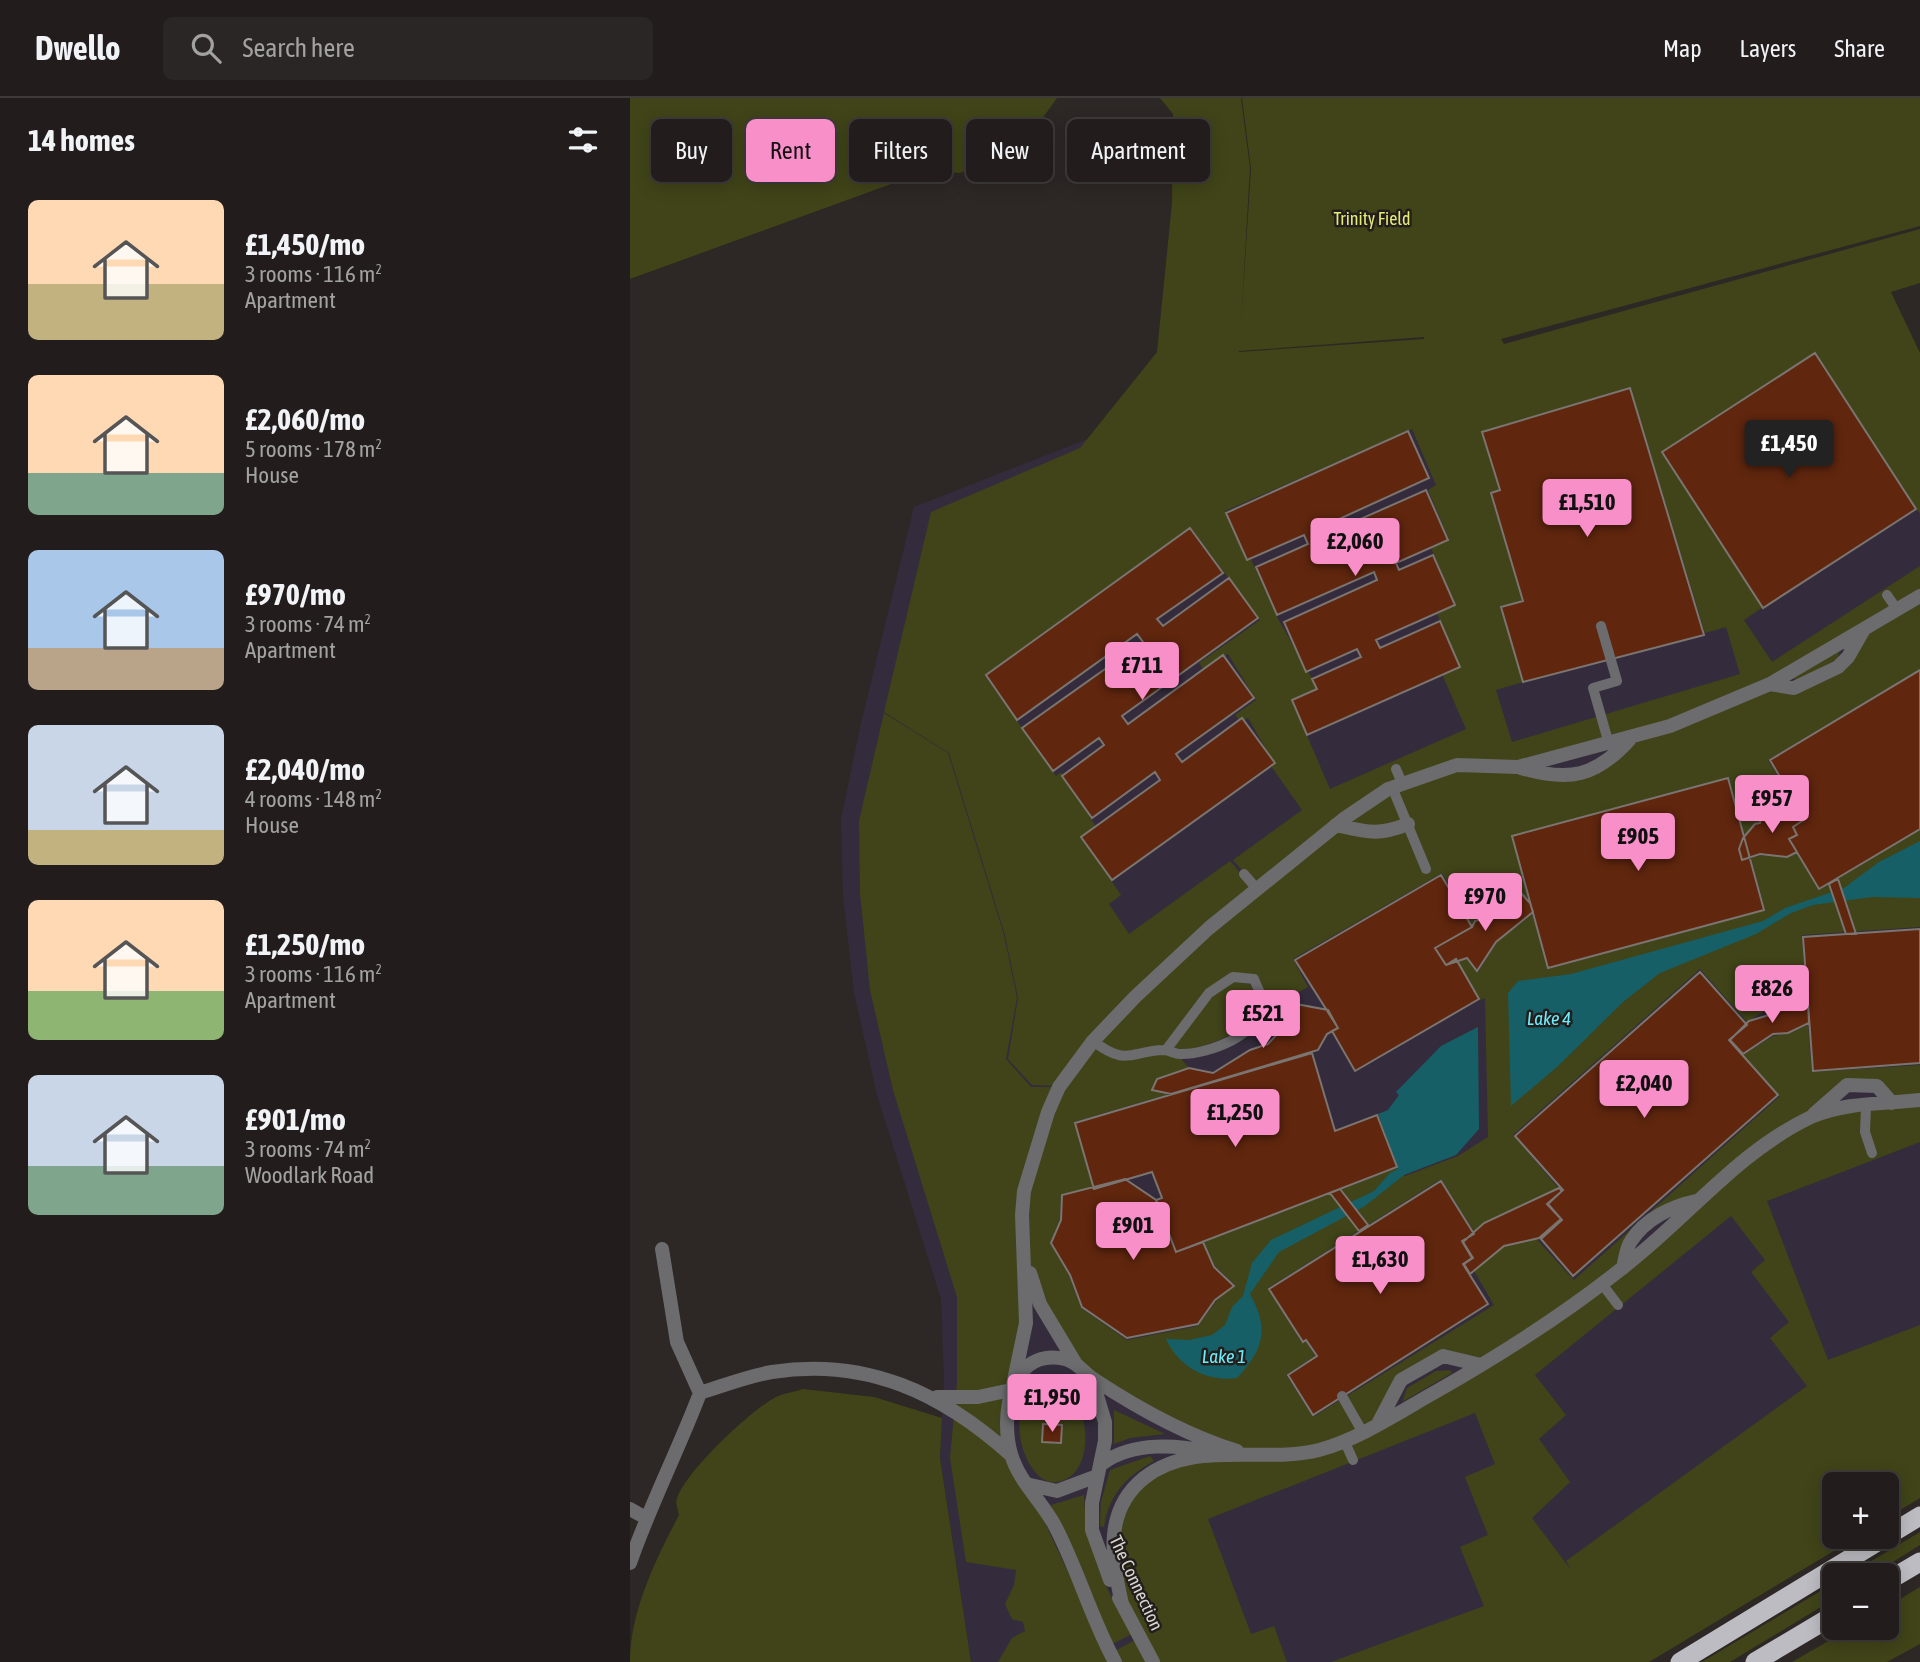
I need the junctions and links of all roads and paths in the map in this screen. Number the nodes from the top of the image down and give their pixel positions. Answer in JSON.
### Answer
{"nodes":[{"id":1,"x":1887,"y":595,"type":"dead end"},
{"id":2,"x":1920,"y":596,"type":"edge"},
{"id":3,"x":1896,"y":608,"type":"junction"},
{"id":4,"x":1601,"y":626,"type":"dead end"},
{"id":5,"x":1631,"y":738,"type":"junction"},
{"id":6,"x":1609,"y":744,"type":"junction"},
{"id":7,"x":1518,"y":767,"type":"junction"},
{"id":8,"x":1397,"y":780,"type":"junction"},
{"id":9,"x":1408,"y":824,"type":"junction"},
{"id":10,"x":1336,"y":825,"type":"junction"},
{"id":11,"x":1426,"y":869,"type":"dead end"},
{"id":12,"x":1244,"y":874,"type":"dead end"},
{"id":13,"x":1257,"y":889,"type":"junction"},
{"id":14,"x":1093,"y":1041,"type":"junction"},
{"id":15,"x":1166,"y":1050,"type":"junction"},
{"id":16,"x":1920,"y":1100,"type":"edge"},
{"id":17,"x":1892,"y":1103,"type":"junction"},
{"id":18,"x":1866,"y":1106,"type":"junction"},
{"id":19,"x":1810,"y":1118,"type":"junction"},
{"id":20,"x":1872,"y":1153,"type":"dead end"},
{"id":21,"x":1023,"y":1248,"type":"junction"},
{"id":22,"x":662,"y":1249,"type":"dead end"},
{"id":23,"x":1602,"y":1284,"type":"junction"},
{"id":24,"x":1618,"y":1305,"type":"dead end"},
{"id":25,"x":1076,"y":1364,"type":"junction"},
{"id":26,"x":1481,"y":1366,"type":"junction"},
{"id":27,"x":1093,"y":1379,"type":"junction"},
{"id":28,"x":1012,"y":1388,"type":"junction"},
{"id":29,"x":699,"y":1393,"type":"junction"},
{"id":30,"x":1342,"y":1396,"type":"dead end"},
{"id":31,"x":935,"y":1397,"type":"junction"},
{"id":32,"x":1378,"y":1423,"type":"junction"},
{"id":33,"x":1362,"y":1431,"type":"junction"},
{"id":34,"x":1344,"y":1440,"type":"junction"},
{"id":35,"x":1224,"y":1454,"type":"junction"},
{"id":36,"x":1245,"y":1454,"type":"junction"},
{"id":37,"x":1011,"y":1455,"type":"junction"},
{"id":38,"x":1353,"y":1460,"type":"dead end"},
{"id":39,"x":1100,"y":1470,"type":"junction"},
{"id":40,"x":1026,"y":1484,"type":"junction"},
{"id":41,"x":630,"y":1510,"type":"edge"},
{"id":42,"x":1920,"y":1516,"type":"edge"},
{"id":43,"x":646,"y":1518,"type":"junction"},
{"id":44,"x":1920,"y":1562,"type":"edge"},
{"id":45,"x":630,"y":1563,"type":"edge"},
{"id":46,"x":1899,"y":1575,"type":"edge"},
{"id":47,"x":1122,"y":1604,"type":"junction"},
{"id":48,"x":1822,"y":1622,"type":"edge"},
{"id":49,"x":1115,"y":1662,"type":"edge"},
{"id":50,"x":1153,"y":1662,"type":"edge"},
{"id":51,"x":1680,"y":1662,"type":"edge"},
{"id":52,"x":1755,"y":1662,"type":"edge"}],
"edges":[{"from":1,"to":3,"type":"lane"},
{"from":2,"to":3,"type":"street"},
{"from":3,"to":5,"type":"street"},
{"from":4,"to":6,"type":"lane"},
{"from":5,"to":6,"type":"street"},
{"from":5,"to":7,"type":"street"},
{"from":6,"to":7,"type":"street"},
{"from":7,"to":8,"type":"street"},
{"from":8,"to":9,"type":"lane"},
{"from":8,"to":10,"type":"street"},
{"from":9,"to":10,"type":"street"},
{"from":9,"to":11,"type":"lane"},
{"from":10,"to":13,"type":"street"},
{"from":12,"to":13,"type":"lane"},
{"from":13,"to":14,"type":"street"},
{"from":14,"to":15,"type":"lane"},
{"from":14,"to":21,"type":"street"},
{"from":15,"to":15,"type":"lane"},
{"from":16,"to":17,"type":"street"},
{"from":17,"to":18,"type":"street"},
{"from":17,"to":19,"type":"street"},
{"from":18,"to":19,"type":"street"},
{"from":18,"to":20,"type":"lane"},
{"from":19,"to":23,"type":"street"},
{"from":21,"to":25,"type":"street"},
{"from":21,"to":28,"type":"street"},
{"from":22,"to":29,"type":"street"},
{"from":23,"to":24,"type":"lane"},
{"from":23,"to":26,"type":"street"},
{"from":25,"to":27,"type":"street"},
{"from":25,"to":28,"type":"street"},
{"from":26,"to":32,"type":"street"},
{"from":26,"to":32,"type":"street"},
{"from":27,"to":36,"type":"street"},
{"from":27,"to":39,"type":"street"},
{"from":28,"to":31,"type":"street"},
{"from":28,"to":37,"type":"street"},
{"from":29,"to":31,"type":"street"},
{"from":29,"to":43,"type":"street"},
{"from":30,"to":33,"type":"lane"},
{"from":31,"to":37,"type":"street"},
{"from":32,"to":33,"type":"street"},
{"from":33,"to":34,"type":"street"},
{"from":34,"to":36,"type":"street"},
{"from":34,"to":38,"type":"lane"},
{"from":35,"to":36,"type":"street"},
{"from":35,"to":39,"type":"street"},
{"from":35,"to":47,"type":"street"},
{"from":37,"to":40,"type":"street"},
{"from":39,"to":40,"type":"street"},
{"from":39,"to":47,"type":"street","name":"The Connection"},
{"from":40,"to":49,"type":"street"},
{"from":41,"to":43,"type":"street"},
{"from":42,"to":51,"type":"highway"},
{"from":43,"to":45,"type":"street"},
{"from":44,"to":46,"type":"highway"},
{"from":47,"to":50,"type":"street","name":"The Connection"},
{"from":48,"to":52,"type":"highway"}]}
